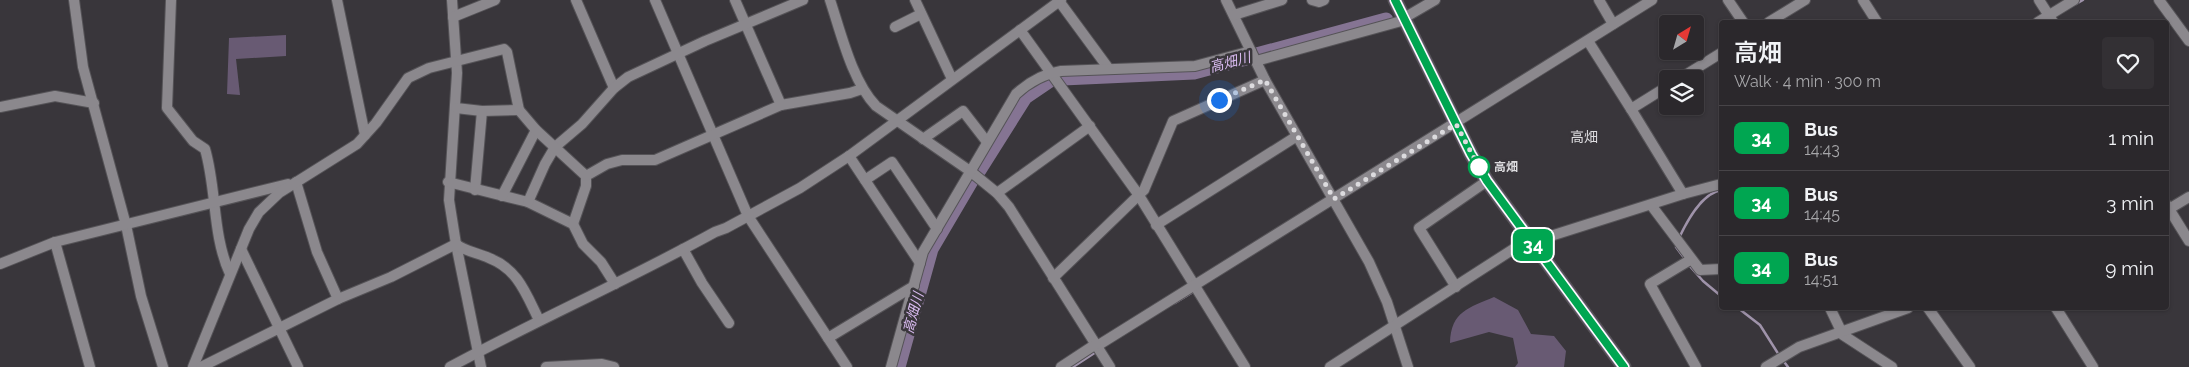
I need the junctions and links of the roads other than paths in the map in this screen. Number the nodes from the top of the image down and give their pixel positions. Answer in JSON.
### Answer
{"nodes":[{"id":1,"x":74,"y":0,"type":"edge"},
{"id":2,"x":171,"y":0,"type":"edge"},
{"id":3,"x":337,"y":0,"type":"edge"},
{"id":4,"x":452,"y":0,"type":"edge"},
{"id":5,"x":495,"y":0,"type":"edge"},
{"id":6,"x":576,"y":0,"type":"edge"},
{"id":7,"x":655,"y":0,"type":"edge"},
{"id":8,"x":735,"y":0,"type":"edge"},
{"id":9,"x":803,"y":0,"type":"edge"},
{"id":10,"x":830,"y":0,"type":"edge"},
{"id":11,"x":915,"y":0,"type":"edge"},
{"id":12,"x":1060,"y":0,"type":"edge"},
{"id":13,"x":1226,"y":0,"type":"edge"},
{"id":14,"x":1282,"y":0,"type":"edge"},
{"id":15,"x":1312,"y":0,"type":"edge"},
{"id":16,"x":1324,"y":0,"type":"edge"},
{"id":17,"x":1395,"y":0,"type":"edge"},
{"id":18,"x":1435,"y":0,"type":"edge"},
{"id":19,"x":1599,"y":0,"type":"edge"},
{"id":20,"x":1652,"y":0,"type":"edge"},
{"id":21,"x":1728,"y":0,"type":"edge"},
{"id":22,"x":1805,"y":0,"type":"edge"},
{"id":23,"x":1863,"y":0,"type":"edge"},
{"id":24,"x":2039,"y":0,"type":"edge"},
{"id":25,"x":2074,"y":0,"type":"edge"},
{"id":26,"x":2159,"y":0,"type":"edge"},
{"id":27,"x":921,"y":14,"type":"junction"},
{"id":28,"x":1234,"y":15,"type":"junction"},
{"id":29,"x":454,"y":17,"type":"junction"},
{"id":30,"x":1405,"y":19,"type":"junction"},
{"id":31,"x":2051,"y":19,"type":"edge"},
{"id":32,"x":1742,"y":20,"type":"edge"},
{"id":33,"x":1772,"y":20,"type":"edge"},
{"id":34,"x":1876,"y":20,"type":"edge"},
{"id":35,"x":746,"y":24,"type":"junction"},
{"id":36,"x":1613,"y":24,"type":"junction"},
{"id":37,"x":895,"y":27,"type":"dead end"},
{"id":38,"x":1020,"y":30,"type":"junction"},
{"id":39,"x":1588,"y":40,"type":"junction"},
{"id":40,"x":2189,"y":41,"type":"edge"},
{"id":41,"x":678,"y":53,"type":"junction"},
{"id":42,"x":1719,"y":54,"type":"edge"},
{"id":43,"x":1253,"y":56,"type":"junction"},
{"id":44,"x":457,"y":62,"type":"junction"},
{"id":45,"x":1109,"y":69,"type":"junction"},
{"id":46,"x":1694,"y":70,"type":"edge"},
{"id":47,"x":1051,"y":73,"type":"junction"},
{"id":48,"x":952,"y":79,"type":"junction"},
{"id":49,"x":1265,"y":80,"type":"junction"},
{"id":50,"x":614,"y":88,"type":"junction"},
{"id":51,"x":862,"y":89,"type":"junction"},
{"id":52,"x":1659,"y":92,"type":"edge"},
{"id":53,"x":94,"y":103,"type":"junction"},
{"id":54,"x":781,"y":106,"type":"junction"},
{"id":55,"x":0,"y":107,"type":"edge"},
{"id":56,"x":456,"y":108,"type":"junction"},
{"id":57,"x":1631,"y":109,"type":"junction"},
{"id":58,"x":519,"y":110,"type":"junction"},
{"id":59,"x":482,"y":111,"type":"junction"},
{"id":60,"x":896,"y":120,"type":"junction"},
{"id":61,"x":1456,"y":124,"type":"junction"},
{"id":62,"x":1090,"y":126,"type":"junction"},
{"id":63,"x":536,"y":130,"type":"junction"},
{"id":64,"x":712,"y":134,"type":"junction"},
{"id":65,"x":365,"y":135,"type":"junction"},
{"id":66,"x":1297,"y":136,"type":"junction"},
{"id":67,"x":923,"y":139,"type":"junction"},
{"id":68,"x":988,"y":142,"type":"junction"},
{"id":69,"x":555,"y":147,"type":"junction"},
{"id":70,"x":849,"y":156,"type":"junction"},
{"id":71,"x":970,"y":171,"type":"junction"},
{"id":72,"x":586,"y":176,"type":"junction"},
{"id":73,"x":864,"y":180,"type":"junction"},
{"id":74,"x":1487,"y":181,"type":"junction"},
{"id":75,"x":296,"y":182,"type":"junction"},
{"id":76,"x":448,"y":182,"type":"junction"},
{"id":77,"x":1719,"y":185,"type":"edge"},
{"id":78,"x":475,"y":190,"type":"junction"},
{"id":79,"x":997,"y":193,"type":"junction"},
{"id":80,"x":1138,"y":194,"type":"junction"},
{"id":81,"x":1683,"y":194,"type":"junction"},
{"id":82,"x":502,"y":196,"type":"junction"},
{"id":83,"x":2189,"y":197,"type":"edge"},
{"id":84,"x":1334,"y":199,"type":"junction"},
{"id":85,"x":215,"y":202,"type":"junction"},
{"id":86,"x":528,"y":202,"type":"junction"},
{"id":87,"x":1651,"y":205,"type":"junction"},
{"id":88,"x":2169,"y":207,"type":"edge"},
{"id":89,"x":2169,"y":209,"type":"edge"},
{"id":90,"x":748,"y":216,"type":"junction"},
{"id":91,"x":572,"y":224,"type":"junction"},
{"id":92,"x":126,"y":225,"type":"junction"},
{"id":93,"x":1156,"y":225,"type":"junction"},
{"id":94,"x":937,"y":229,"type":"junction"},
{"id":95,"x":1529,"y":239,"type":"junction"},
{"id":96,"x":2189,"y":241,"type":"edge"},
{"id":97,"x":55,"y":242,"type":"junction"},
{"id":98,"x":456,"y":244,"type":"junction"},
{"id":99,"x":240,"y":249,"type":"junction"},
{"id":100,"x":683,"y":249,"type":"junction"},
{"id":101,"x":1688,"y":261,"type":"junction"},
{"id":102,"x":920,"y":263,"type":"junction"},
{"id":103,"x":0,"y":264,"type":"edge"},
{"id":104,"x":1719,"y":269,"type":"edge"},
{"id":105,"x":230,"y":274,"type":"junction"},
{"id":106,"x":1053,"y":278,"type":"junction"},
{"id":107,"x":615,"y":284,"type":"junction"},
{"id":108,"x":914,"y":286,"type":"junction"},
{"id":109,"x":1195,"y":286,"type":"junction"},
{"id":110,"x":1456,"y":287,"type":"junction"},
{"id":111,"x":338,"y":299,"type":"junction"},
{"id":112,"x":1831,"y":310,"type":"edge"},
{"id":113,"x":1902,"y":310,"type":"edge"},
{"id":114,"x":1929,"y":310,"type":"edge"},
{"id":115,"x":2057,"y":310,"type":"edge"},
{"id":116,"x":538,"y":320,"type":"junction"},
{"id":117,"x":729,"y":323,"type":"dead end"},
{"id":118,"x":1395,"y":325,"type":"junction"},
{"id":119,"x":280,"y":328,"type":"junction"},
{"id":120,"x":1841,"y":331,"type":"junction"},
{"id":121,"x":828,"y":338,"type":"junction"},
{"id":122,"x":1098,"y":348,"type":"junction"},
{"id":123,"x":478,"y":352,"type":"junction"},
{"id":124,"x":90,"y":367,"type":"edge"},
{"id":125,"x":163,"y":367,"type":"edge"},
{"id":126,"x":193,"y":367,"type":"edge"},
{"id":127,"x":201,"y":367,"type":"edge"},
{"id":128,"x":298,"y":367,"type":"edge"},
{"id":129,"x":450,"y":367,"type":"edge"},
{"id":130,"x":481,"y":367,"type":"edge"},
{"id":131,"x":546,"y":367,"type":"edge"},
{"id":132,"x":614,"y":367,"type":"edge"},
{"id":133,"x":847,"y":367,"type":"edge"},
{"id":134,"x":891,"y":367,"type":"edge"},
{"id":135,"x":1061,"y":367,"type":"edge"},
{"id":136,"x":1110,"y":367,"type":"edge"},
{"id":137,"x":1245,"y":367,"type":"edge"},
{"id":138,"x":1330,"y":367,"type":"edge"},
{"id":139,"x":1408,"y":367,"type":"edge"},
{"id":140,"x":1624,"y":367,"type":"edge"},
{"id":141,"x":1696,"y":367,"type":"edge"},
{"id":142,"x":1766,"y":367,"type":"edge"},
{"id":143,"x":1892,"y":367,"type":"edge"},
{"id":144,"x":1970,"y":367,"type":"edge"},
{"id":145,"x":2093,"y":367,"type":"edge"}],
"edges":[{"from":1,"to":53,"type":"street"},
{"from":2,"to":85,"type":"street"},
{"from":3,"to":65,"type":"street"},
{"from":4,"to":29,"type":"street"},
{"from":5,"to":29,"type":"street"},
{"from":6,"to":50,"type":"street"},
{"from":7,"to":41,"type":"street"},
{"from":8,"to":35,"type":"street"},
{"from":9,"to":35,"type":"street"},
{"from":10,"to":51,"type":"street"},
{"from":11,"to":27,"type":"street"},
{"from":12,"to":38,"type":"street"},
{"from":12,"to":45,"type":"street"},
{"from":13,"to":28,"type":"street"},
{"from":14,"to":28,"type":"street"},
{"from":15,"to":16,"type":"street"},
{"from":17,"to":30,"type":"main road"},
{"from":18,"to":30,"type":"street"},
{"from":19,"to":36,"type":"street"},
{"from":20,"to":36,"type":"street"},
{"from":21,"to":32,"type":"street"},
{"from":22,"to":33,"type":"street"},
{"from":23,"to":34,"type":"street"},
{"from":24,"to":31,"type":"street"},
{"from":25,"to":31,"type":"street"},
{"from":26,"to":40,"type":"street"},
{"from":27,"to":37,"type":"street"},
{"from":27,"to":48,"type":"street"},
{"from":28,"to":43,"type":"street"},
{"from":29,"to":44,"type":"street"},
{"from":30,"to":43,"type":"street"},
{"from":30,"to":61,"type":"main road"},
{"from":35,"to":41,"type":"street"},
{"from":35,"to":54,"type":"street"},
{"from":36,"to":39,"type":"street"},
{"from":38,"to":47,"type":"street"},
{"from":38,"to":48,"type":"street"},
{"from":39,"to":57,"type":"street"},
{"from":39,"to":61,"type":"street"},
{"from":41,"to":50,"type":"street"},
{"from":41,"to":64,"type":"street"},
{"from":42,"to":46,"type":"street"},
{"from":43,"to":45,"type":"street"},
{"from":43,"to":49,"type":"street"},
{"from":44,"to":56,"type":"street"},
{"from":44,"to":58,"type":"street"},
{"from":44,"to":65,"type":"street"},
{"from":45,"to":47,"type":"street"},
{"from":47,"to":62,"type":"street"},
{"from":47,"to":68,"type":"street"},
{"from":48,"to":60,"type":"street"},
{"from":49,"to":66,"type":"street"},
{"from":49,"to":80,"type":"street"},
{"from":50,"to":69,"type":"street"},
{"from":51,"to":54,"type":"street"},
{"from":51,"to":60,"type":"street"},
{"from":52,"to":57,"type":"street"},
{"from":53,"to":55,"type":"street"},
{"from":53,"to":92,"type":"street"},
{"from":54,"to":64,"type":"street"},
{"from":56,"to":59,"type":"street"},
{"from":56,"to":76,"type":"street"},
{"from":57,"to":81,"type":"street"},
{"from":58,"to":59,"type":"street"},
{"from":58,"to":63,"type":"street"},
{"from":59,"to":78,"type":"street"},
{"from":60,"to":67,"type":"street"},
{"from":60,"to":70,"type":"street"},
{"from":61,"to":74,"type":"main road"},
{"from":61,"to":84,"type":"street"},
{"from":62,"to":79,"type":"street"},
{"from":62,"to":80,"type":"street"},
{"from":63,"to":69,"type":"street"},
{"from":63,"to":82,"type":"street"},
{"from":64,"to":72,"type":"street"},
{"from":64,"to":90,"type":"street"},
{"from":65,"to":75,"type":"street"},
{"from":66,"to":84,"type":"street"},
{"from":66,"to":93,"type":"street"},
{"from":67,"to":68,"type":"street"},
{"from":67,"to":71,"type":"street"},
{"from":68,"to":71,"type":"street"},
{"from":69,"to":72,"type":"street"},
{"from":69,"to":86,"type":"street"},
{"from":70,"to":73,"type":"street"},
{"from":70,"to":90,"type":"street"},
{"from":71,"to":79,"type":"street"},
{"from":71,"to":94,"type":"street"},
{"from":72,"to":91,"type":"street"},
{"from":73,"to":94,"type":"street"},
{"from":73,"to":102,"type":"street"},
{"from":74,"to":95,"type":"main road"},
{"from":74,"to":110,"type":"street"},
{"from":75,"to":85,"type":"street"},
{"from":75,"to":99,"type":"street"},
{"from":75,"to":111,"type":"street"},
{"from":76,"to":78,"type":"street"},
{"from":76,"to":98,"type":"street"},
{"from":77,"to":81,"type":"street"},
{"from":78,"to":82,"type":"street"},
{"from":79,"to":106,"type":"street"},
{"from":80,"to":93,"type":"street"},
{"from":80,"to":106,"type":"street"},
{"from":81,"to":87,"type":"street"},
{"from":82,"to":86,"type":"street"},
{"from":83,"to":88,"type":"street"},
{"from":84,"to":109,"type":"street"},
{"from":84,"to":118,"type":"street"},
{"from":85,"to":92,"type":"street"},
{"from":85,"to":105,"type":"street"},
{"from":86,"to":91,"type":"street"},
{"from":87,"to":95,"type":"street"},
{"from":87,"to":101,"type":"street"},
{"from":89,"to":96,"type":"street"},
{"from":90,"to":100,"type":"street"},
{"from":90,"to":121,"type":"street"},
{"from":91,"to":107,"type":"street"},
{"from":92,"to":97,"type":"street"},
{"from":92,"to":125,"type":"street"},
{"from":93,"to":109,"type":"street"},
{"from":94,"to":102,"type":"street"},
{"from":95,"to":110,"type":"street"},
{"from":95,"to":140,"type":"main road"},
{"from":97,"to":103,"type":"street"},
{"from":97,"to":124,"type":"street"},
{"from":98,"to":111,"type":"street"},
{"from":98,"to":116,"type":"street"},
{"from":98,"to":123,"type":"street"},
{"from":99,"to":105,"type":"street"},
{"from":99,"to":119,"type":"street"},
{"from":100,"to":107,"type":"street"},
{"from":100,"to":117,"type":"street"},
{"from":101,"to":104,"type":"street"},
{"from":101,"to":141,"type":"street"},
{"from":102,"to":108,"type":"street"},
{"from":105,"to":126,"type":"street"},
{"from":106,"to":122,"type":"street"},
{"from":107,"to":116,"type":"street"},
{"from":108,"to":121,"type":"street"},
{"from":108,"to":134,"type":"street"},
{"from":109,"to":122,"type":"street"},
{"from":109,"to":137,"type":"street"},
{"from":110,"to":118,"type":"street"},
{"from":111,"to":119,"type":"street"},
{"from":112,"to":120,"type":"street"},
{"from":113,"to":120,"type":"street"},
{"from":114,"to":144,"type":"street"},
{"from":115,"to":145,"type":"street"},
{"from":116,"to":123,"type":"street"},
{"from":118,"to":138,"type":"street"},
{"from":118,"to":139,"type":"street"},
{"from":119,"to":127,"type":"street"},
{"from":119,"to":128,"type":"street"},
{"from":120,"to":142,"type":"street"},
{"from":120,"to":143,"type":"street"},
{"from":121,"to":133,"type":"street"},
{"from":122,"to":135,"type":"street"},
{"from":122,"to":136,"type":"street"},
{"from":123,"to":129,"type":"street"},
{"from":123,"to":130,"type":"street"},
{"from":131,"to":132,"type":"street"}]}
